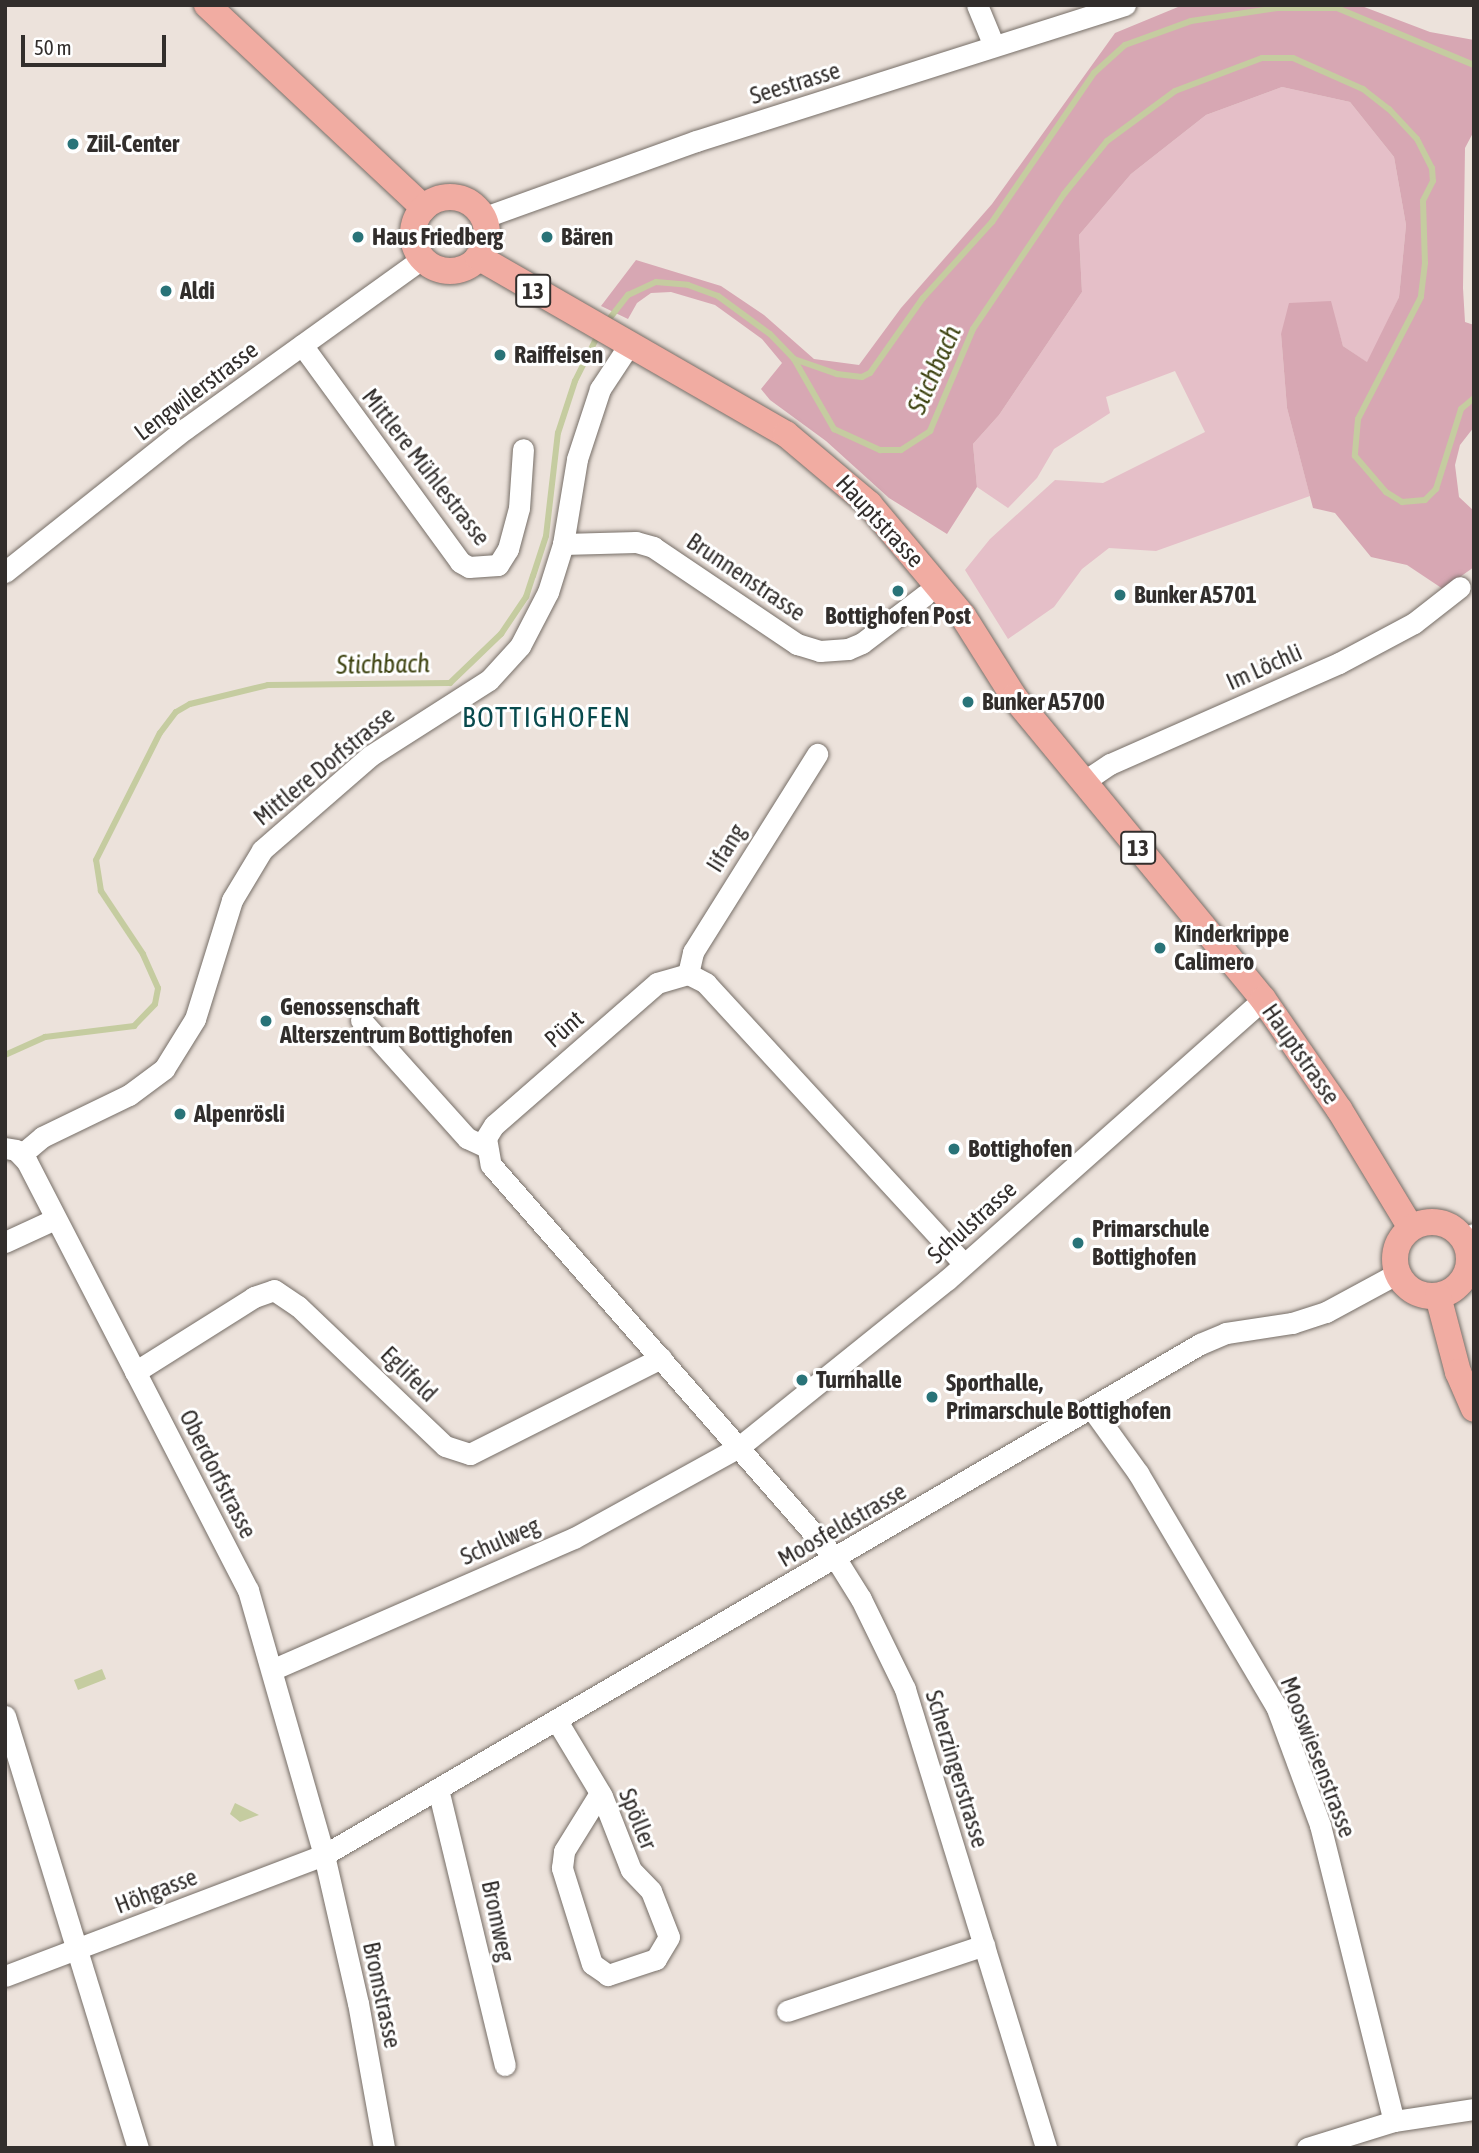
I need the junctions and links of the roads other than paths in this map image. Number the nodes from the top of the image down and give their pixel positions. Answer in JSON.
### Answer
{"nodes":[{"id":1,"x":976,"y":5,"type":"edge"},
{"id":2,"x":1125,"y":5,"type":"edge"},
{"id":3,"x":212,"y":7,"type":"edge"},
{"id":4,"x":994,"y":46,"type":"junction"},
{"id":5,"x":424,"y":208,"type":"junction"},
{"id":6,"x":482,"y":218,"type":"junction"},
{"id":7,"x":478,"y":257,"type":"junction"},
{"id":8,"x":422,"y":258,"type":"junction"},
{"id":9,"x":622,"y":341,"type":"junction"},
{"id":10,"x":302,"y":345,"type":"junction"},
{"id":11,"x":740,"y":408,"type":"junction"},
{"id":12,"x":523,"y":449,"type":"dead end"},
{"id":13,"x":563,"y":544,"type":"junction"},
{"id":14,"x":5,"y":572,"type":"edge"},
{"id":15,"x":1460,"y":587,"type":"dead end"},
{"id":16,"x":925,"y":595,"type":"junction"},
{"id":17,"x":989,"y":663,"type":"junction"},
{"id":18,"x":817,"y":754,"type":"dead end"},
{"id":19,"x":1083,"y":782,"type":"junction"},
{"id":20,"x":688,"y":974,"type":"junction"},
{"id":21,"x":1263,"y":999,"type":"junction"},
{"id":22,"x":361,"y":1020,"type":"dead end"},
{"id":23,"x":484,"y":1146,"type":"junction"},
{"id":24,"x":14,"y":1151,"type":"edge"},
{"id":25,"x":55,"y":1219,"type":"junction"},
{"id":26,"x":1411,"y":1228,"type":"junction"},
{"id":27,"x":1469,"y":1237,"type":"edge"},
{"id":28,"x":5,"y":1242,"type":"edge"},
{"id":29,"x":964,"y":1264,"type":"junction"},
{"id":30,"x":1398,"y":1273,"type":"junction"},
{"id":31,"x":1438,"y":1296,"type":"junction"},
{"id":32,"x":661,"y":1358,"type":"junction"},
{"id":33,"x":135,"y":1371,"type":"junction"},
{"id":34,"x":1092,"y":1409,"type":"junction"},
{"id":35,"x":1474,"y":1409,"type":"edge"},
{"id":36,"x":739,"y":1447,"type":"junction"},
{"id":37,"x":836,"y":1559,"type":"junction"},
{"id":38,"x":274,"y":1669,"type":"junction"},
{"id":39,"x":5,"y":1716,"type":"edge"},
{"id":40,"x":556,"y":1721,"type":"junction"},
{"id":41,"x":438,"y":1789,"type":"junction"},
{"id":42,"x":600,"y":1793,"type":"junction"},
{"id":43,"x":324,"y":1855,"type":"junction"},
{"id":44,"x":984,"y":1945,"type":"junction"},
{"id":45,"x":78,"y":1949,"type":"junction"},
{"id":46,"x":5,"y":1976,"type":"edge"},
{"id":47,"x":787,"y":2011,"type":"dead end"},
{"id":48,"x":505,"y":2065,"type":"dead end"},
{"id":49,"x":1474,"y":2109,"type":"edge"},
{"id":50,"x":1394,"y":2122,"type":"junction"},
{"id":51,"x":138,"y":2148,"type":"edge"},
{"id":52,"x":384,"y":2148,"type":"edge"},
{"id":53,"x":1046,"y":2148,"type":"edge"},
{"id":54,"x":1307,"y":2148,"type":"edge"}],
"edges":[{"from":1,"to":4,"type":"street"},
{"from":2,"to":4,"type":"street","name":"Seestrasse"},
{"from":3,"to":5,"type":"main road"},
{"from":4,"to":6,"type":"street","name":"Seestrasse"},
{"from":5,"to":6,"type":"main road"},
{"from":5,"to":8,"type":"main road"},
{"from":6,"to":7,"type":"main road"},
{"from":7,"to":8,"type":"main road"},
{"from":7,"to":9,"type":"main road","name":"Hauptstrasse","number":"13"},
{"from":8,"to":10,"type":"street","name":"Lengwilerstrasse"},
{"from":9,"to":11,"type":"main road","name":"Hauptstrasse","number":"13"},
{"from":9,"to":13,"type":"street","name":"Mittlere Dorfstrasse"},
{"from":10,"to":12,"type":"street","name":"Mittlere Mühlestrasse"},
{"from":10,"to":14,"type":"street","name":"Lengwilerstrasse"},
{"from":11,"to":16,"type":"main road","name":"Hauptstrasse","number":"13"},
{"from":11,"to":17,"type":"main road","name":"Hauptstrasse","number":"13"},
{"from":13,"to":16,"type":"street","name":"Brunnenstrasse"},
{"from":13,"to":24,"type":"street","name":"Mittlere Dorfstrasse"},
{"from":15,"to":19,"type":"street","name":"Im Löchli"},
{"from":16,"to":17,"type":"main road","name":"Hauptstrasse","number":"13"},
{"from":17,"to":19,"type":"main road","name":"Hauptstrasse","number":"13"},
{"from":18,"to":20,"type":"street","name":"Iifang"},
{"from":19,"to":21,"type":"main road","name":"Hauptstrasse","number":"13"},
{"from":20,"to":23,"type":"street","name":"Pünt"},
{"from":20,"to":29,"type":"street"},
{"from":21,"to":26,"type":"main road","name":"Hauptstrasse","number":"13"},
{"from":21,"to":29,"type":"street","name":"Schulstrasse"},
{"from":22,"to":23,"type":"street"},
{"from":23,"to":32,"type":"street"},
{"from":24,"to":25,"type":"street","name":"Oberdorfstrasse"},
{"from":25,"to":28,"type":"street"},
{"from":25,"to":33,"type":"street","name":"Oberdorfstrasse"},
{"from":26,"to":27,"type":"main road"},
{"from":26,"to":30,"type":"main road"},
{"from":27,"to":31,"type":"main road"},
{"from":29,"to":36,"type":"street","name":"Schulstrasse"},
{"from":30,"to":31,"type":"main road"},
{"from":30,"to":34,"type":"street","name":"Moosfeldstrasse"},
{"from":31,"to":35,"type":"main road"},
{"from":32,"to":33,"type":"street","name":"Eglifeld"},
{"from":32,"to":36,"type":"street"},
{"from":33,"to":38,"type":"street","name":"Oberdorfstrasse"},
{"from":34,"to":37,"type":"street","name":"Moosfeldstrasse"},
{"from":34,"to":50,"type":"street","name":"Mooswiesenstrasse"},
{"from":36,"to":37,"type":"street","name":"Scherzingerstrasse"},
{"from":36,"to":38,"type":"street","name":"Schulweg"},
{"from":37,"to":40,"type":"street","name":"Moosfeldstrasse"},
{"from":37,"to":44,"type":"street","name":"Scherzingerstrasse"},
{"from":38,"to":43,"type":"street","name":"Oberdorfstrasse"},
{"from":39,"to":45,"type":"street"},
{"from":40,"to":41,"type":"street","name":"Moosfeldstrasse"},
{"from":40,"to":42,"type":"street","name":"Spöller"},
{"from":41,"to":43,"type":"street","name":"Moosfeldstrasse"},
{"from":41,"to":48,"type":"street","name":"Bromweg"},
{"from":42,"to":42,"type":"street","name":"Spöller"},
{"from":43,"to":45,"type":"street","name":"Höhgasse"},
{"from":43,"to":52,"type":"street","name":"Bromstrasse"},
{"from":44,"to":47,"type":"street"},
{"from":44,"to":53,"type":"street","name":"Scherzingerstrasse"},
{"from":45,"to":46,"type":"street","name":"Höhgasse"},
{"from":45,"to":51,"type":"street"},
{"from":49,"to":50,"type":"street"},
{"from":50,"to":54,"type":"street"}]}
